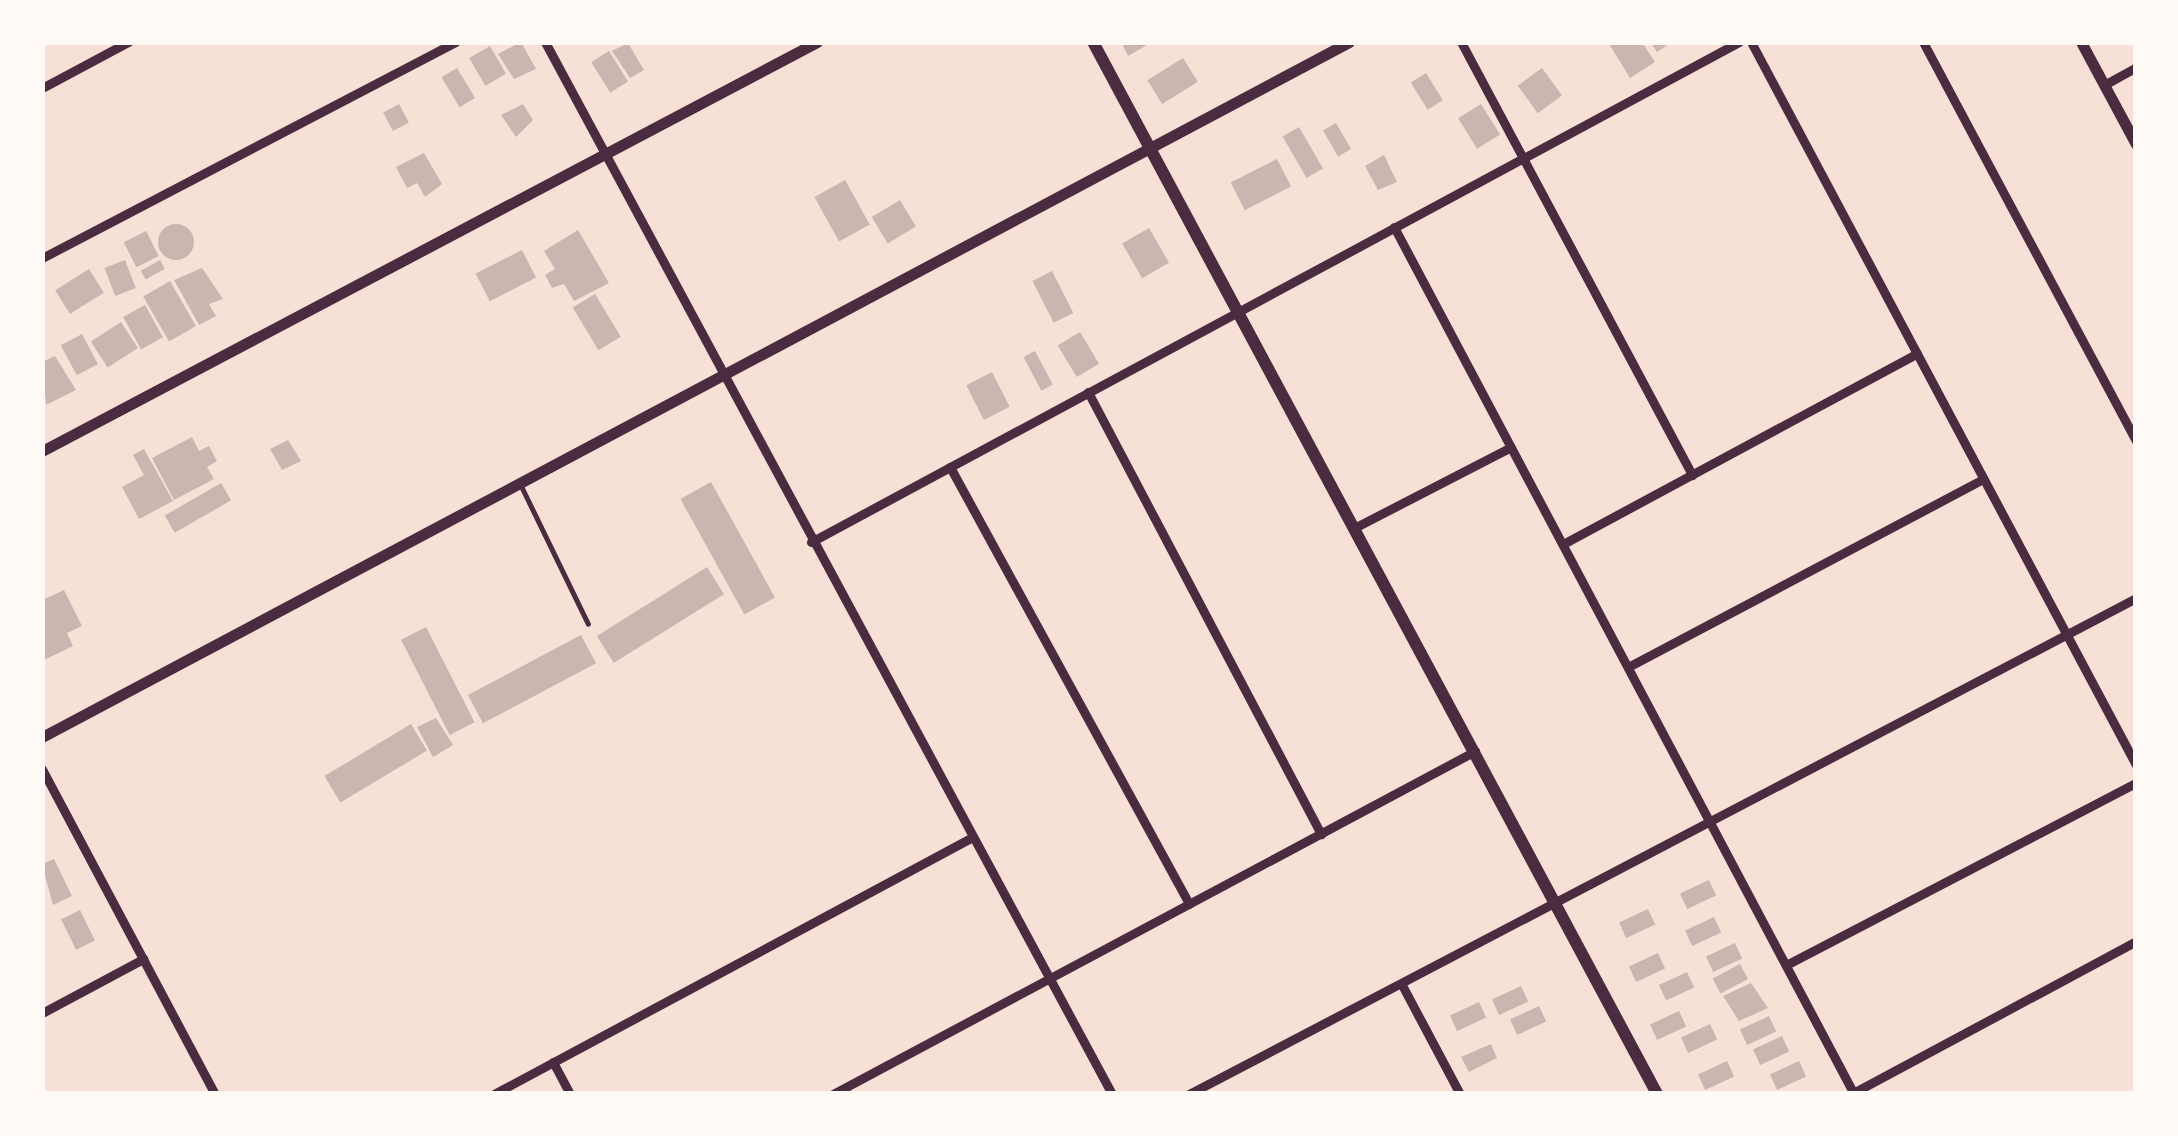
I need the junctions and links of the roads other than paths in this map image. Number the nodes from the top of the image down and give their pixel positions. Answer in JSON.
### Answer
{"nodes":[{"id":1,"x":128,"y":42,"type":"edge"},
{"id":2,"x":456,"y":42,"type":"edge"},
{"id":3,"x":545,"y":42,"type":"edge"},
{"id":4,"x":817,"y":42,"type":"edge"},
{"id":5,"x":1093,"y":42,"type":"edge"},
{"id":6,"x":1349,"y":42,"type":"edge"},
{"id":7,"x":1461,"y":42,"type":"edge"},
{"id":8,"x":1739,"y":42,"type":"edge"},
{"id":9,"x":1751,"y":42,"type":"edge"},
{"id":10,"x":1923,"y":42,"type":"edge"},
{"id":11,"x":2082,"y":42,"type":"edge"},
{"id":12,"x":2136,"y":68,"type":"edge"},
{"id":13,"x":2104,"y":85,"type":"junction"},
{"id":14,"x":42,"y":88,"type":"edge"},
{"id":15,"x":2136,"y":144,"type":"edge"},
{"id":16,"x":1153,"y":147,"type":"junction"},
{"id":17,"x":611,"y":154,"type":"junction"},
{"id":18,"x":1523,"y":158,"type":"junction"},
{"id":19,"x":1394,"y":227,"type":"junction"},
{"id":20,"x":42,"y":258,"type":"edge"},
{"id":21,"x":1240,"y":308,"type":"junction"},
{"id":22,"x":1916,"y":354,"type":"junction"},
{"id":23,"x":722,"y":375,"type":"junction"},
{"id":24,"x":1088,"y":392,"type":"junction"},
{"id":25,"x":2136,"y":441,"type":"edge"},
{"id":26,"x":1511,"y":447,"type":"junction"},
{"id":27,"x":42,"y":451,"type":"edge"},
{"id":28,"x":950,"y":467,"type":"junction"},
{"id":29,"x":1692,"y":474,"type":"junction"},
{"id":30,"x":1983,"y":479,"type":"junction"},
{"id":31,"x":520,"y":483,"type":"junction"},
{"id":32,"x":1356,"y":528,"type":"junction"},
{"id":33,"x":811,"y":542,"type":"junction"},
{"id":34,"x":1562,"y":544,"type":"junction"},
{"id":35,"x":2136,"y":598,"type":"edge"},
{"id":36,"x":588,"y":624,"type":"dead end"},
{"id":37,"x":2066,"y":635,"type":"junction"},
{"id":38,"x":1628,"y":667,"type":"junction"},
{"id":39,"x":42,"y":737,"type":"edge"},
{"id":40,"x":1475,"y":751,"type":"junction"},
{"id":41,"x":2136,"y":766,"type":"edge"},
{"id":42,"x":42,"y":769,"type":"edge"},
{"id":43,"x":2136,"y":783,"type":"edge"},
{"id":44,"x":1708,"y":821,"type":"junction"},
{"id":45,"x":1320,"y":834,"type":"junction"},
{"id":46,"x":969,"y":838,"type":"junction"},
{"id":47,"x":1556,"y":902,"type":"junction"},
{"id":48,"x":1189,"y":904,"type":"junction"},
{"id":49,"x":2136,"y":941,"type":"edge"},
{"id":50,"x":143,"y":958,"type":"junction"},
{"id":51,"x":1786,"y":965,"type":"junction"},
{"id":52,"x":1049,"y":978,"type":"junction"},
{"id":53,"x":1402,"y":985,"type":"junction"},
{"id":54,"x":42,"y":1012,"type":"edge"},
{"id":55,"x":553,"y":1062,"type":"junction"},
{"id":56,"x":1854,"y":1093,"type":"edge"},
{"id":57,"x":215,"y":1094,"type":"edge"},
{"id":58,"x":494,"y":1094,"type":"edge"},
{"id":59,"x":570,"y":1094,"type":"edge"},
{"id":60,"x":833,"y":1094,"type":"edge"},
{"id":61,"x":1112,"y":1094,"type":"edge"},
{"id":62,"x":1190,"y":1094,"type":"edge"},
{"id":63,"x":1460,"y":1094,"type":"edge"},
{"id":64,"x":1656,"y":1094,"type":"edge"}],
"edges":[{"from":1,"to":14,"type":"street"},
{"from":2,"to":20,"type":"street"},
{"from":3,"to":17,"type":"street"},
{"from":4,"to":17,"type":"street"},
{"from":5,"to":16,"type":"main road"},
{"from":6,"to":16,"type":"street"},
{"from":7,"to":18,"type":"street"},
{"from":8,"to":18,"type":"street"},
{"from":9,"to":22,"type":"street"},
{"from":10,"to":25,"type":"street"},
{"from":11,"to":13,"type":"street"},
{"from":12,"to":13,"type":"street"},
{"from":13,"to":15,"type":"street"},
{"from":16,"to":21,"type":"main road"},
{"from":16,"to":23,"type":"street"},
{"from":17,"to":23,"type":"street"},
{"from":17,"to":27,"type":"street"},
{"from":18,"to":19,"type":"street"},
{"from":18,"to":29,"type":"street"},
{"from":19,"to":21,"type":"street"},
{"from":19,"to":26,"type":"street"},
{"from":21,"to":24,"type":"street"},
{"from":21,"to":32,"type":"main road"},
{"from":22,"to":29,"type":"street"},
{"from":22,"to":30,"type":"street"},
{"from":23,"to":31,"type":"street"},
{"from":23,"to":33,"type":"street"},
{"from":24,"to":28,"type":"street"},
{"from":24,"to":45,"type":"street"},
{"from":26,"to":32,"type":"street"},
{"from":26,"to":34,"type":"street"},
{"from":28,"to":33,"type":"street"},
{"from":28,"to":48,"type":"street"},
{"from":29,"to":34,"type":"street"},
{"from":30,"to":37,"type":"street"},
{"from":30,"to":38,"type":"street"},
{"from":31,"to":36,"type":"lane"},
{"from":31,"to":39,"type":"street"},
{"from":32,"to":40,"type":"main road"},
{"from":33,"to":46,"type":"street"},
{"from":34,"to":38,"type":"street"},
{"from":35,"to":37,"type":"street"},
{"from":37,"to":41,"type":"street"},
{"from":37,"to":44,"type":"street"},
{"from":38,"to":44,"type":"street"},
{"from":40,"to":45,"type":"street"},
{"from":40,"to":47,"type":"main road"},
{"from":42,"to":50,"type":"street"},
{"from":43,"to":51,"type":"street"},
{"from":44,"to":47,"type":"street"},
{"from":44,"to":51,"type":"street"},
{"from":45,"to":48,"type":"street"},
{"from":46,"to":52,"type":"street"},
{"from":46,"to":55,"type":"street"},
{"from":47,"to":53,"type":"street"},
{"from":47,"to":64,"type":"main road"},
{"from":48,"to":52,"type":"street"},
{"from":49,"to":56,"type":"street"},
{"from":50,"to":54,"type":"street"},
{"from":50,"to":57,"type":"street"},
{"from":51,"to":56,"type":"street"},
{"from":52,"to":60,"type":"street"},
{"from":52,"to":61,"type":"street"},
{"from":53,"to":62,"type":"street"},
{"from":53,"to":63,"type":"street"},
{"from":55,"to":58,"type":"street"},
{"from":55,"to":59,"type":"street"}]}
